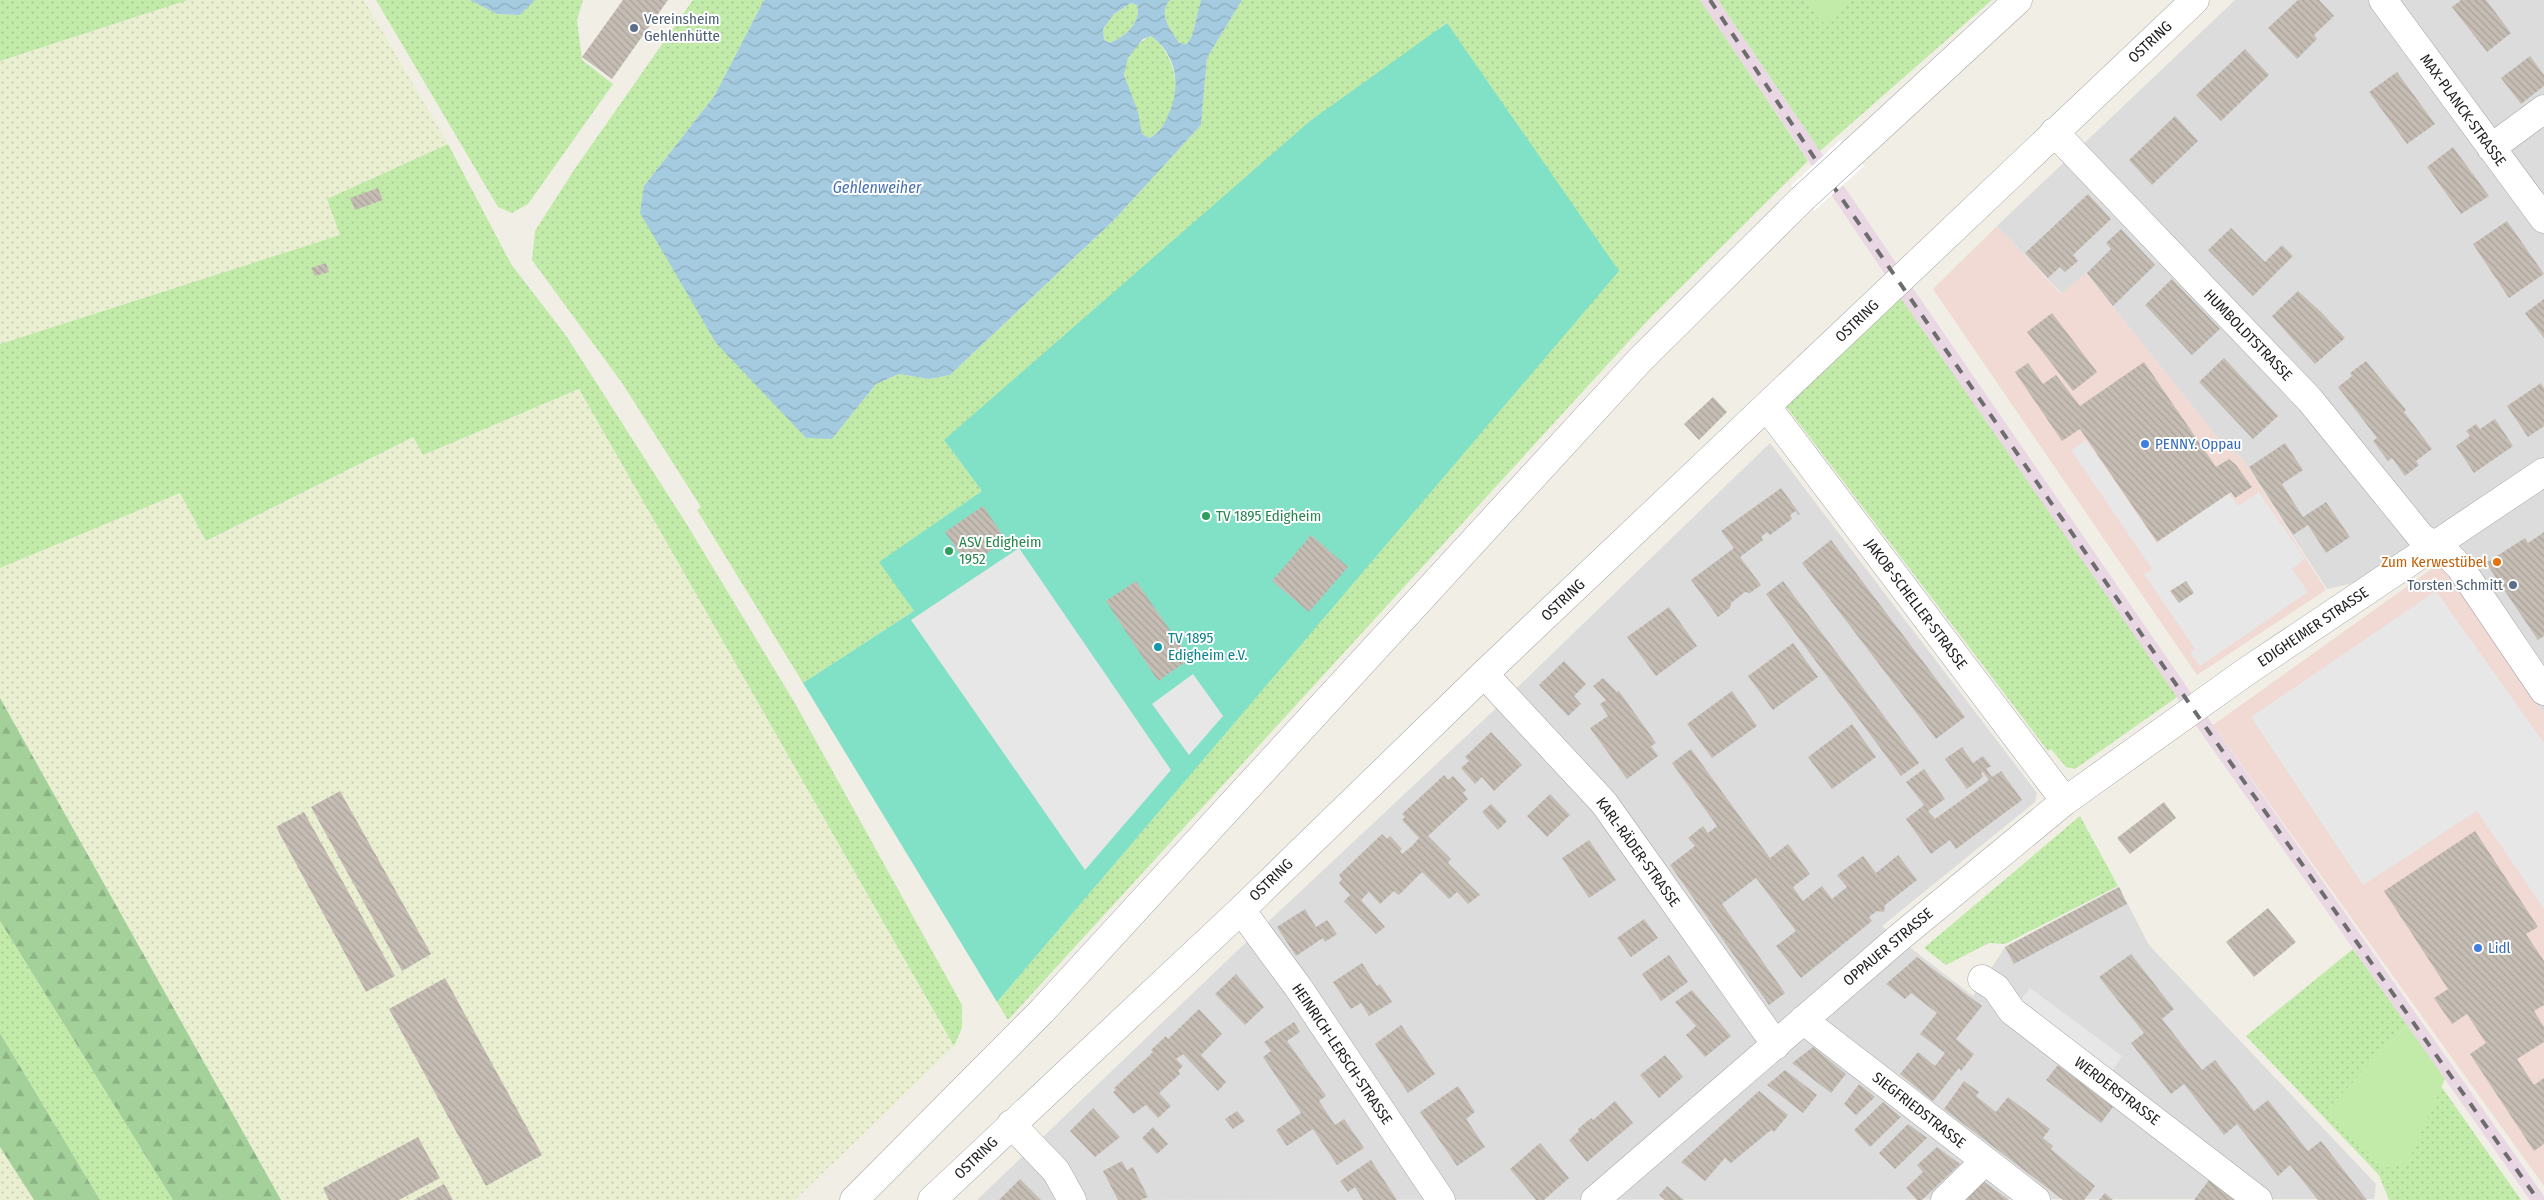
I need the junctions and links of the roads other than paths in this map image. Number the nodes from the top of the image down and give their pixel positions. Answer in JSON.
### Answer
{"nodes":[{"id":1,"x":2018,"y":0,"type":"edge"},
{"id":2,"x":2194,"y":0,"type":"edge"},
{"id":3,"x":2383,"y":0,"type":"edge"},
{"id":4,"x":2544,"y":109,"type":"edge"},
{"id":5,"x":2054,"y":132,"type":"junction"},
{"id":6,"x":2491,"y":148,"type":"junction"},
{"id":7,"x":2544,"y":219,"type":"edge"},
{"id":8,"x":1767,"y":407,"type":"junction"},
{"id":9,"x":2544,"y":472,"type":"edge"},
{"id":10,"x":2433,"y":545,"type":"junction"},
{"id":11,"x":1484,"y":674,"type":"junction"},
{"id":12,"x":2544,"y":691,"type":"edge"},
{"id":13,"x":2193,"y":708,"type":"joint"},
{"id":14,"x":2065,"y":801,"type":"junction"},
{"id":15,"x":1241,"y":910,"type":"junction"},
{"id":16,"x":1982,"y":979,"type":"dead end"},
{"id":17,"x":1803,"y":1020,"type":"junction"},
{"id":18,"x":1776,"y":1045,"type":"junction"},
{"id":19,"x":1011,"y":1124,"type":"junction"},
{"id":20,"x":1985,"y":1161,"type":"junction"},
{"id":21,"x":854,"y":1200,"type":"edge"},
{"id":22,"x":932,"y":1200,"type":"edge"},
{"id":23,"x":1072,"y":1200,"type":"edge"},
{"id":24,"x":1441,"y":1200,"type":"edge"},
{"id":25,"x":1595,"y":1200,"type":"edge"},
{"id":26,"x":1945,"y":1200,"type":"edge"},
{"id":27,"x":2036,"y":1200,"type":"edge"},
{"id":28,"x":2258,"y":1200,"type":"edge"}],
"edges":[{"from":1,"to":21,"type":"street","bridge":true},
{"from":2,"to":5,"type":"street","name":"OSTRING"},
{"from":3,"to":6,"type":"street","name":"MAX-PLANCK-STRASSE"},
{"from":4,"to":6,"type":"street"},
{"from":5,"to":8,"type":"street","name":"OSTRING"},
{"from":5,"to":10,"type":"street","name":"HUMBOLDTSTRASSE"},
{"from":6,"to":7,"type":"street","name":"MAX-PLANCK-STRASSE"},
{"from":8,"to":11,"type":"street","name":"OSTRING"},
{"from":8,"to":14,"type":"street","name":"JAKOB-SCHELLER-STRASSE"},
{"from":9,"to":10,"type":"street","name":"EDIGHEIMER STRASSE"},
{"from":10,"to":12,"type":"street"},
{"from":10,"to":13,"type":"street","name":"EDIGHEIMER STRASSE"},
{"from":11,"to":15,"type":"street","name":"OSTRING"},
{"from":11,"to":18,"type":"street","name":"KARL-RÄDER-STRASSE"},
{"from":13,"to":14,"type":"street","name":"OPPAUER STRASSE"},
{"from":14,"to":17,"type":"street","name":"OPPAUER STRASSE"},
{"from":15,"to":19,"type":"street","name":"OSTRING"},
{"from":15,"to":24,"type":"street","name":"HEINRICH-LERSCH-STRASSE"},
{"from":16,"to":28,"type":"street","name":"WERDERSTRASSE"},
{"from":17,"to":18,"type":"street","name":"OPPAUER STRASSE"},
{"from":17,"to":20,"type":"street","name":"SIEGFRIEDSTRASSE"},
{"from":18,"to":25,"type":"street","name":"OPPAUER STRASSE"},
{"from":19,"to":22,"type":"street","name":"OSTRING"},
{"from":19,"to":23,"type":"street"},
{"from":20,"to":26,"type":"street"},
{"from":20,"to":27,"type":"street","name":"SIEGFRIEDSTRASSE"}]}
